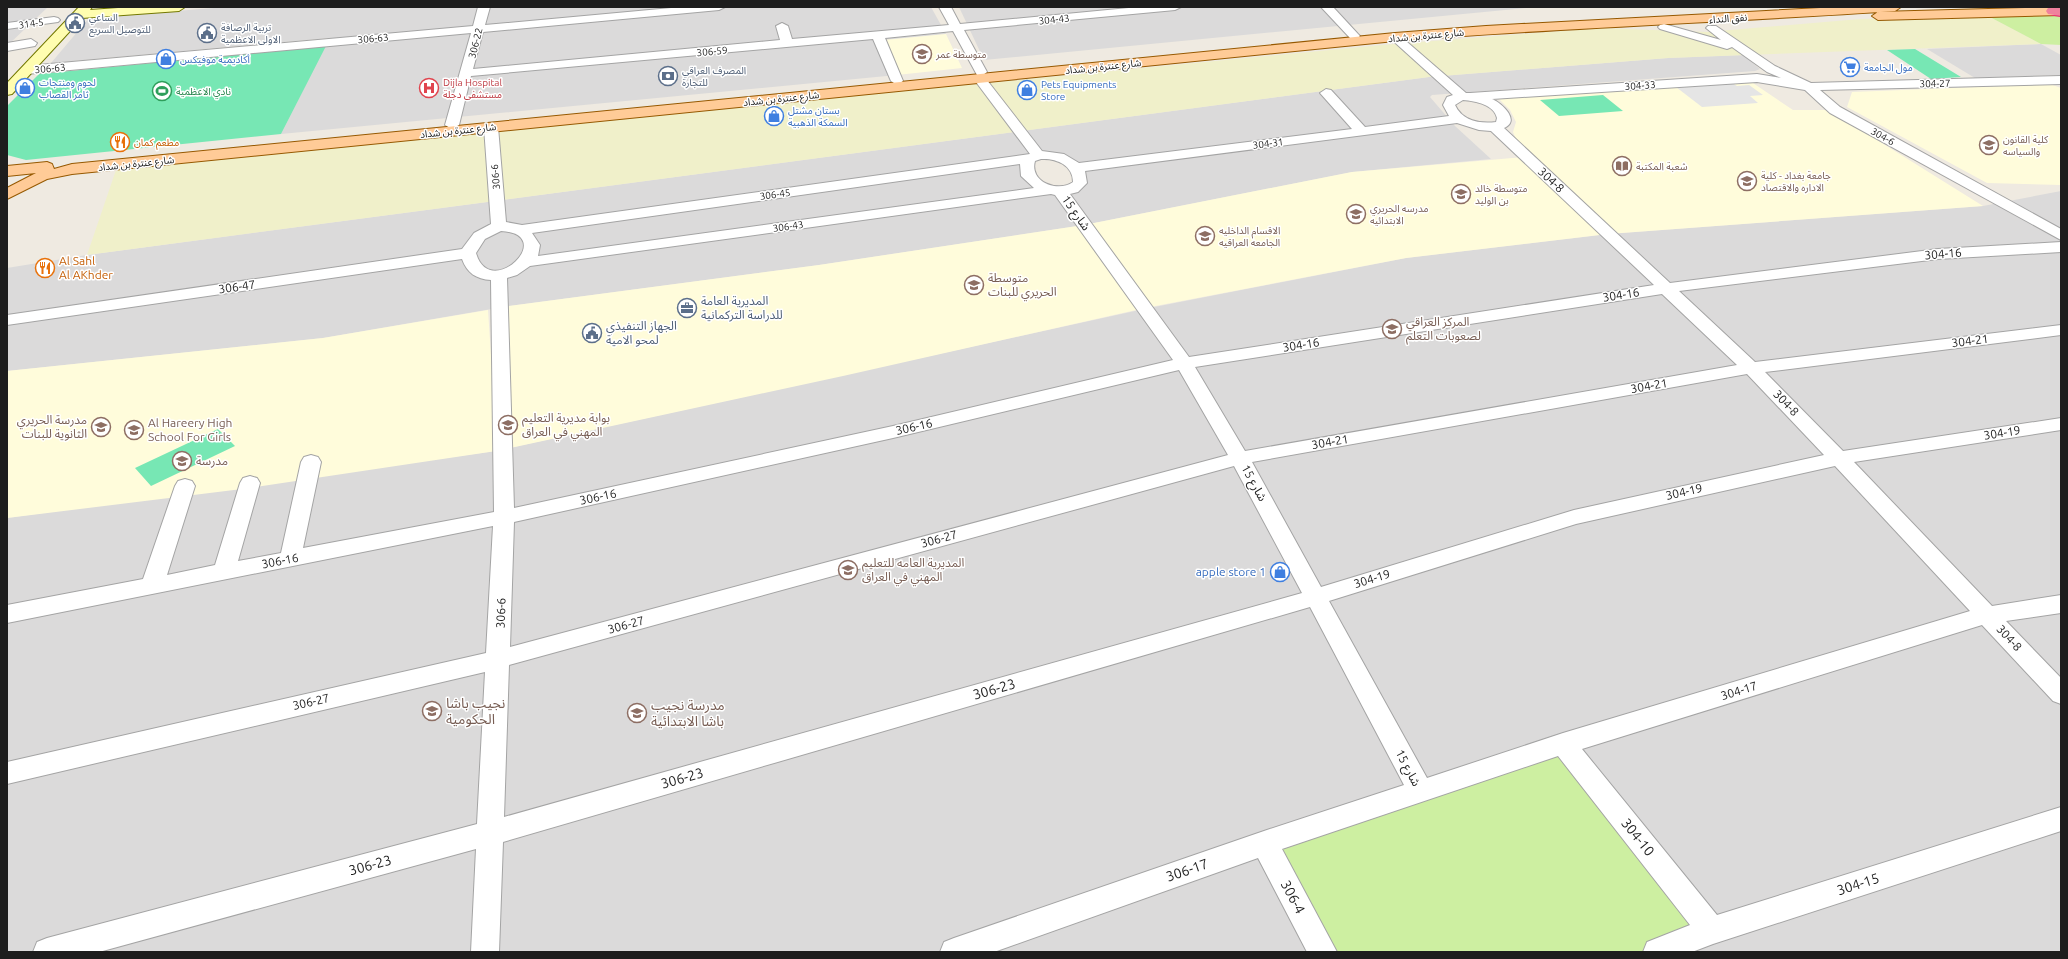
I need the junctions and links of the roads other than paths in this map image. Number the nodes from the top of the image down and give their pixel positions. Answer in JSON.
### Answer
{"nodes":[{"id":1,"x":179,"y":7,"type":"edge"},
{"id":2,"x":484,"y":7,"type":"edge"},
{"id":3,"x":719,"y":7,"type":"edge"},
{"id":4,"x":945,"y":7,"type":"edge"},
{"id":5,"x":1175,"y":7,"type":"edge"},
{"id":6,"x":1327,"y":7,"type":"edge"},
{"id":7,"x":1743,"y":7,"type":"edge"},
{"id":8,"x":1895,"y":7,"type":"edge"},
{"id":9,"x":82,"y":11,"type":"edge"},
{"id":10,"x":2058,"y":11,"type":"edge"},
{"id":11,"x":1615,"y":12,"type":"dead end"},
{"id":12,"x":58,"y":16,"type":"joint"},
{"id":13,"x":1556,"y":22,"type":"junction"},
{"id":14,"x":7,"y":26,"type":"edge"},
{"id":15,"x":782,"y":26,"type":"dead end"},
{"id":16,"x":1664,"y":27,"type":"junction"},
{"id":17,"x":479,"y":28,"type":"junction"},
{"id":18,"x":957,"y":28,"type":"junction"},
{"id":19,"x":1712,"y":28,"type":"junction"},
{"id":20,"x":878,"y":36,"type":"junction"},
{"id":21,"x":1354,"y":36,"type":"junction"},
{"id":22,"x":1395,"y":37,"type":"junction"},
{"id":23,"x":31,"y":43,"type":"junction"},
{"id":24,"x":787,"y":44,"type":"junction"},
{"id":25,"x":7,"y":47,"type":"edge"},
{"id":26,"x":1746,"y":52,"type":"junction"},
{"id":27,"x":17,"y":59,"type":"dead end"},
{"id":28,"x":27,"y":70,"type":"junction"},
{"id":29,"x":467,"y":73,"type":"junction"},
{"id":30,"x":980,"y":75,"type":"junction"},
{"id":31,"x":2061,"y":80,"type":"edge"},
{"id":32,"x":897,"y":81,"type":"junction"},
{"id":33,"x":1809,"y":87,"type":"junction"},
{"id":34,"x":7,"y":91,"type":"edge"},
{"id":35,"x":1326,"y":93,"type":"dead end"},
{"id":36,"x":1466,"y":97,"type":"junction"},
{"id":37,"x":1460,"y":119,"type":"junction"},
{"id":38,"x":452,"y":125,"type":"junction"},
{"id":39,"x":491,"y":127,"type":"junction"},
{"id":40,"x":1495,"y":127,"type":"junction"},
{"id":41,"x":1361,"y":131,"type":"junction"},
{"id":42,"x":1033,"y":157,"type":"junction"},
{"id":43,"x":1076,"y":168,"type":"junction"},
{"id":44,"x":7,"y":171,"type":"edge"},
{"id":45,"x":1056,"y":191,"type":"junction"},
{"id":46,"x":7,"y":194,"type":"edge"},
{"id":47,"x":499,"y":226,"type":"junction"},
{"id":48,"x":521,"y":230,"type":"junction"},
{"id":49,"x":2061,"y":235,"type":"edge"},
{"id":50,"x":2061,"y":247,"type":"edge"},
{"id":51,"x":468,"y":253,"type":"junction"},
{"id":52,"x":526,"y":262,"type":"junction"},
{"id":53,"x":499,"y":274,"type":"junction"},
{"id":54,"x":1667,"y":288,"type":"junction"},
{"id":55,"x":7,"y":320,"type":"edge"},
{"id":56,"x":2061,"y":330,"type":"edge"},
{"id":57,"x":1184,"y":363,"type":"junction"},
{"id":58,"x":1751,"y":368,"type":"junction"},
{"id":59,"x":2061,"y":424,"type":"edge"},
{"id":60,"x":1240,"y":458,"type":"junction"},
{"id":61,"x":1839,"y":458,"type":"junction"},
{"id":62,"x":311,"y":462,"type":"dead end"},
{"id":63,"x":250,"y":483,"type":"dead end"},
{"id":64,"x":185,"y":486,"type":"dead end"},
{"id":65,"x":504,"y":517,"type":"junction"},
{"id":66,"x":290,"y":559,"type":"junction"},
{"id":67,"x":224,"y":572,"type":"junction"},
{"id":68,"x":152,"y":586,"type":"junction"},
{"id":69,"x":1316,"y":597,"type":"junction"},
{"id":70,"x":2061,"y":604,"type":"edge"},
{"id":71,"x":7,"y":614,"type":"edge"},
{"id":72,"x":1987,"y":615,"type":"junction"},
{"id":73,"x":499,"y":659,"type":"junction"},
{"id":74,"x":2061,"y":694,"type":"edge"},
{"id":75,"x":1563,"y":744,"type":"junction"},
{"id":76,"x":7,"y":773,"type":"edge"},
{"id":77,"x":1421,"y":791,"type":"junction"},
{"id":78,"x":2061,"y":819,"type":"edge"},
{"id":79,"x":490,"y":833,"type":"junction"},
{"id":80,"x":1264,"y":843,"type":"junction"},
{"id":81,"x":1712,"y":930,"type":"junction"},
{"id":82,"x":47,"y":952,"type":"edge"},
{"id":83,"x":485,"y":952,"type":"edge"},
{"id":84,"x":954,"y":952,"type":"edge"},
{"id":85,"x":1323,"y":952,"type":"edge"},
{"id":86,"x":1657,"y":952,"type":"edge"}],
"edges":[{"from":1,"to":9,"type":"street"},
{"from":2,"to":17,"type":"street","name":"306-22"},
{"from":3,"to":17,"type":"street","name":"306-63"},
{"from":4,"to":18,"type":"street"},
{"from":5,"to":18,"type":"street","name":"304-43"},
{"from":6,"to":21,"type":"street"},
{"from":7,"to":13,"type":"main road","name":"نفق النداء"},
{"from":8,"to":13,"type":"main road","name":"نفق النداء"},
{"from":9,"to":28,"type":"street"},
{"from":10,"to":19,"type":"main road"},
{"from":11,"to":13,"type":"main road"},
{"from":12,"to":14,"type":"street","name":"314-5"},
{"from":12,"to":23,"type":"street"},
{"from":13,"to":16,"type":"main road"},
{"from":13,"to":21,"type":"main road","name":"شارع عنترة بن شداد"},
{"from":13,"to":22,"type":"main road","name":"شارع عنترة بن شداد"},
{"from":15,"to":24,"type":"street"},
{"from":16,"to":19,"type":"main road"},
{"from":16,"to":26,"type":"street"},
{"from":17,"to":28,"type":"street","name":"306-63"},
{"from":17,"to":29,"type":"street","name":"306-22"},
{"from":18,"to":20,"type":"street","name":"306-59"},
{"from":18,"to":30,"type":"street"},
{"from":19,"to":26,"type":"street","name":"304-6"},
{"from":20,"to":24,"type":"street","name":"306-59"},
{"from":20,"to":32,"type":"street"},
{"from":21,"to":30,"type":"main road","name":"شارع عنترة بن شداد"},
{"from":22,"to":30,"type":"main road","name":"شارع عنترة بن شداد"},
{"from":22,"to":36,"type":"street"},
{"from":23,"to":25,"type":"street"},
{"from":23,"to":27,"type":"street"},
{"from":24,"to":29,"type":"street","name":"306-59"},
{"from":26,"to":33,"type":"street","name":"304-6"},
{"from":28,"to":34,"type":"street"},
{"from":29,"to":38,"type":"street","name":"306-22"},
{"from":30,"to":32,"type":"main road","name":"شارع عنترة بن شداد"},
{"from":30,"to":39,"type":"main road","name":"شارع عنترة بن شداد"},
{"from":30,"to":42,"type":"street"},
{"from":31,"to":33,"type":"street","name":"304-27"},
{"from":32,"to":38,"type":"main road","name":"شارع عنترة بن شداد"},
{"from":33,"to":36,"type":"street","name":"304-33"},
{"from":33,"to":49,"type":"street","name":"304-6"},
{"from":35,"to":41,"type":"street"},
{"from":36,"to":37,"type":"street"},
{"from":36,"to":40,"type":"street"},
{"from":37,"to":40,"type":"street"},
{"from":37,"to":41,"type":"street","name":"304-31"},
{"from":38,"to":44,"type":"main road","name":"شارع عنترة بن شداد"},
{"from":39,"to":46,"type":"main road","name":"شارع عنترة بن شداد"},
{"from":39,"to":47,"type":"street","name":"306-6"},
{"from":40,"to":54,"type":"street","name":"304-8"},
{"from":41,"to":43,"type":"street","name":"304-31"},
{"from":42,"to":43,"type":"street"},
{"from":42,"to":45,"type":"street","name":"شارع 15"},
{"from":42,"to":48,"type":"street","name":"306-45"},
{"from":43,"to":45,"type":"street","name":"شارع 15"},
{"from":45,"to":52,"type":"street","name":"306-43"},
{"from":45,"to":57,"type":"street","name":"شارع 15"},
{"from":47,"to":48,"type":"street"},
{"from":47,"to":51,"type":"street"},
{"from":48,"to":52,"type":"street"},
{"from":50,"to":54,"type":"street","name":"304-16"},
{"from":51,"to":53,"type":"street"},
{"from":51,"to":55,"type":"street","name":"306-47"},
{"from":52,"to":53,"type":"street"},
{"from":53,"to":65,"type":"street","name":"306-6"},
{"from":54,"to":57,"type":"street","name":"304-16"},
{"from":54,"to":58,"type":"street","name":"304-8"},
{"from":56,"to":58,"type":"street","name":"304-21"},
{"from":57,"to":60,"type":"street","name":"شارع 15"},
{"from":57,"to":65,"type":"street","name":"306-16"},
{"from":58,"to":60,"type":"street","name":"304-21"},
{"from":58,"to":61,"type":"street","name":"304-8"},
{"from":59,"to":61,"type":"street","name":"304-19"},
{"from":60,"to":69,"type":"street","name":"شارع 15"},
{"from":60,"to":73,"type":"street","name":"306-27"},
{"from":61,"to":69,"type":"street","name":"304-19"},
{"from":61,"to":72,"type":"street","name":"304-8"},
{"from":62,"to":66,"type":"street"},
{"from":63,"to":67,"type":"street"},
{"from":64,"to":68,"type":"street"},
{"from":65,"to":66,"type":"street","name":"306-16"},
{"from":65,"to":73,"type":"street","name":"306-6"},
{"from":66,"to":67,"type":"street","name":"306-16"},
{"from":67,"to":68,"type":"street","name":"306-16"},
{"from":68,"to":71,"type":"street","name":"306-16"},
{"from":69,"to":77,"type":"street","name":"شارع 15"},
{"from":69,"to":79,"type":"street","name":"306-23"},
{"from":70,"to":72,"type":"street","name":"304-17"},
{"from":72,"to":74,"type":"street","name":"304-8"},
{"from":72,"to":75,"type":"street","name":"304-17"},
{"from":73,"to":76,"type":"street","name":"306-27"},
{"from":73,"to":79,"type":"street","name":"306-6"},
{"from":75,"to":77,"type":"street","name":"304-17"},
{"from":75,"to":81,"type":"street","name":"304-10"},
{"from":77,"to":80,"type":"street","name":"306-17"},
{"from":78,"to":81,"type":"street","name":"304-15"},
{"from":79,"to":82,"type":"street","name":"306-23"},
{"from":79,"to":83,"type":"street","name":"306-6"},
{"from":80,"to":84,"type":"street","name":"306-17"},
{"from":80,"to":85,"type":"street","name":"306-4"},
{"from":81,"to":86,"type":"street","name":"304-15"}]}
